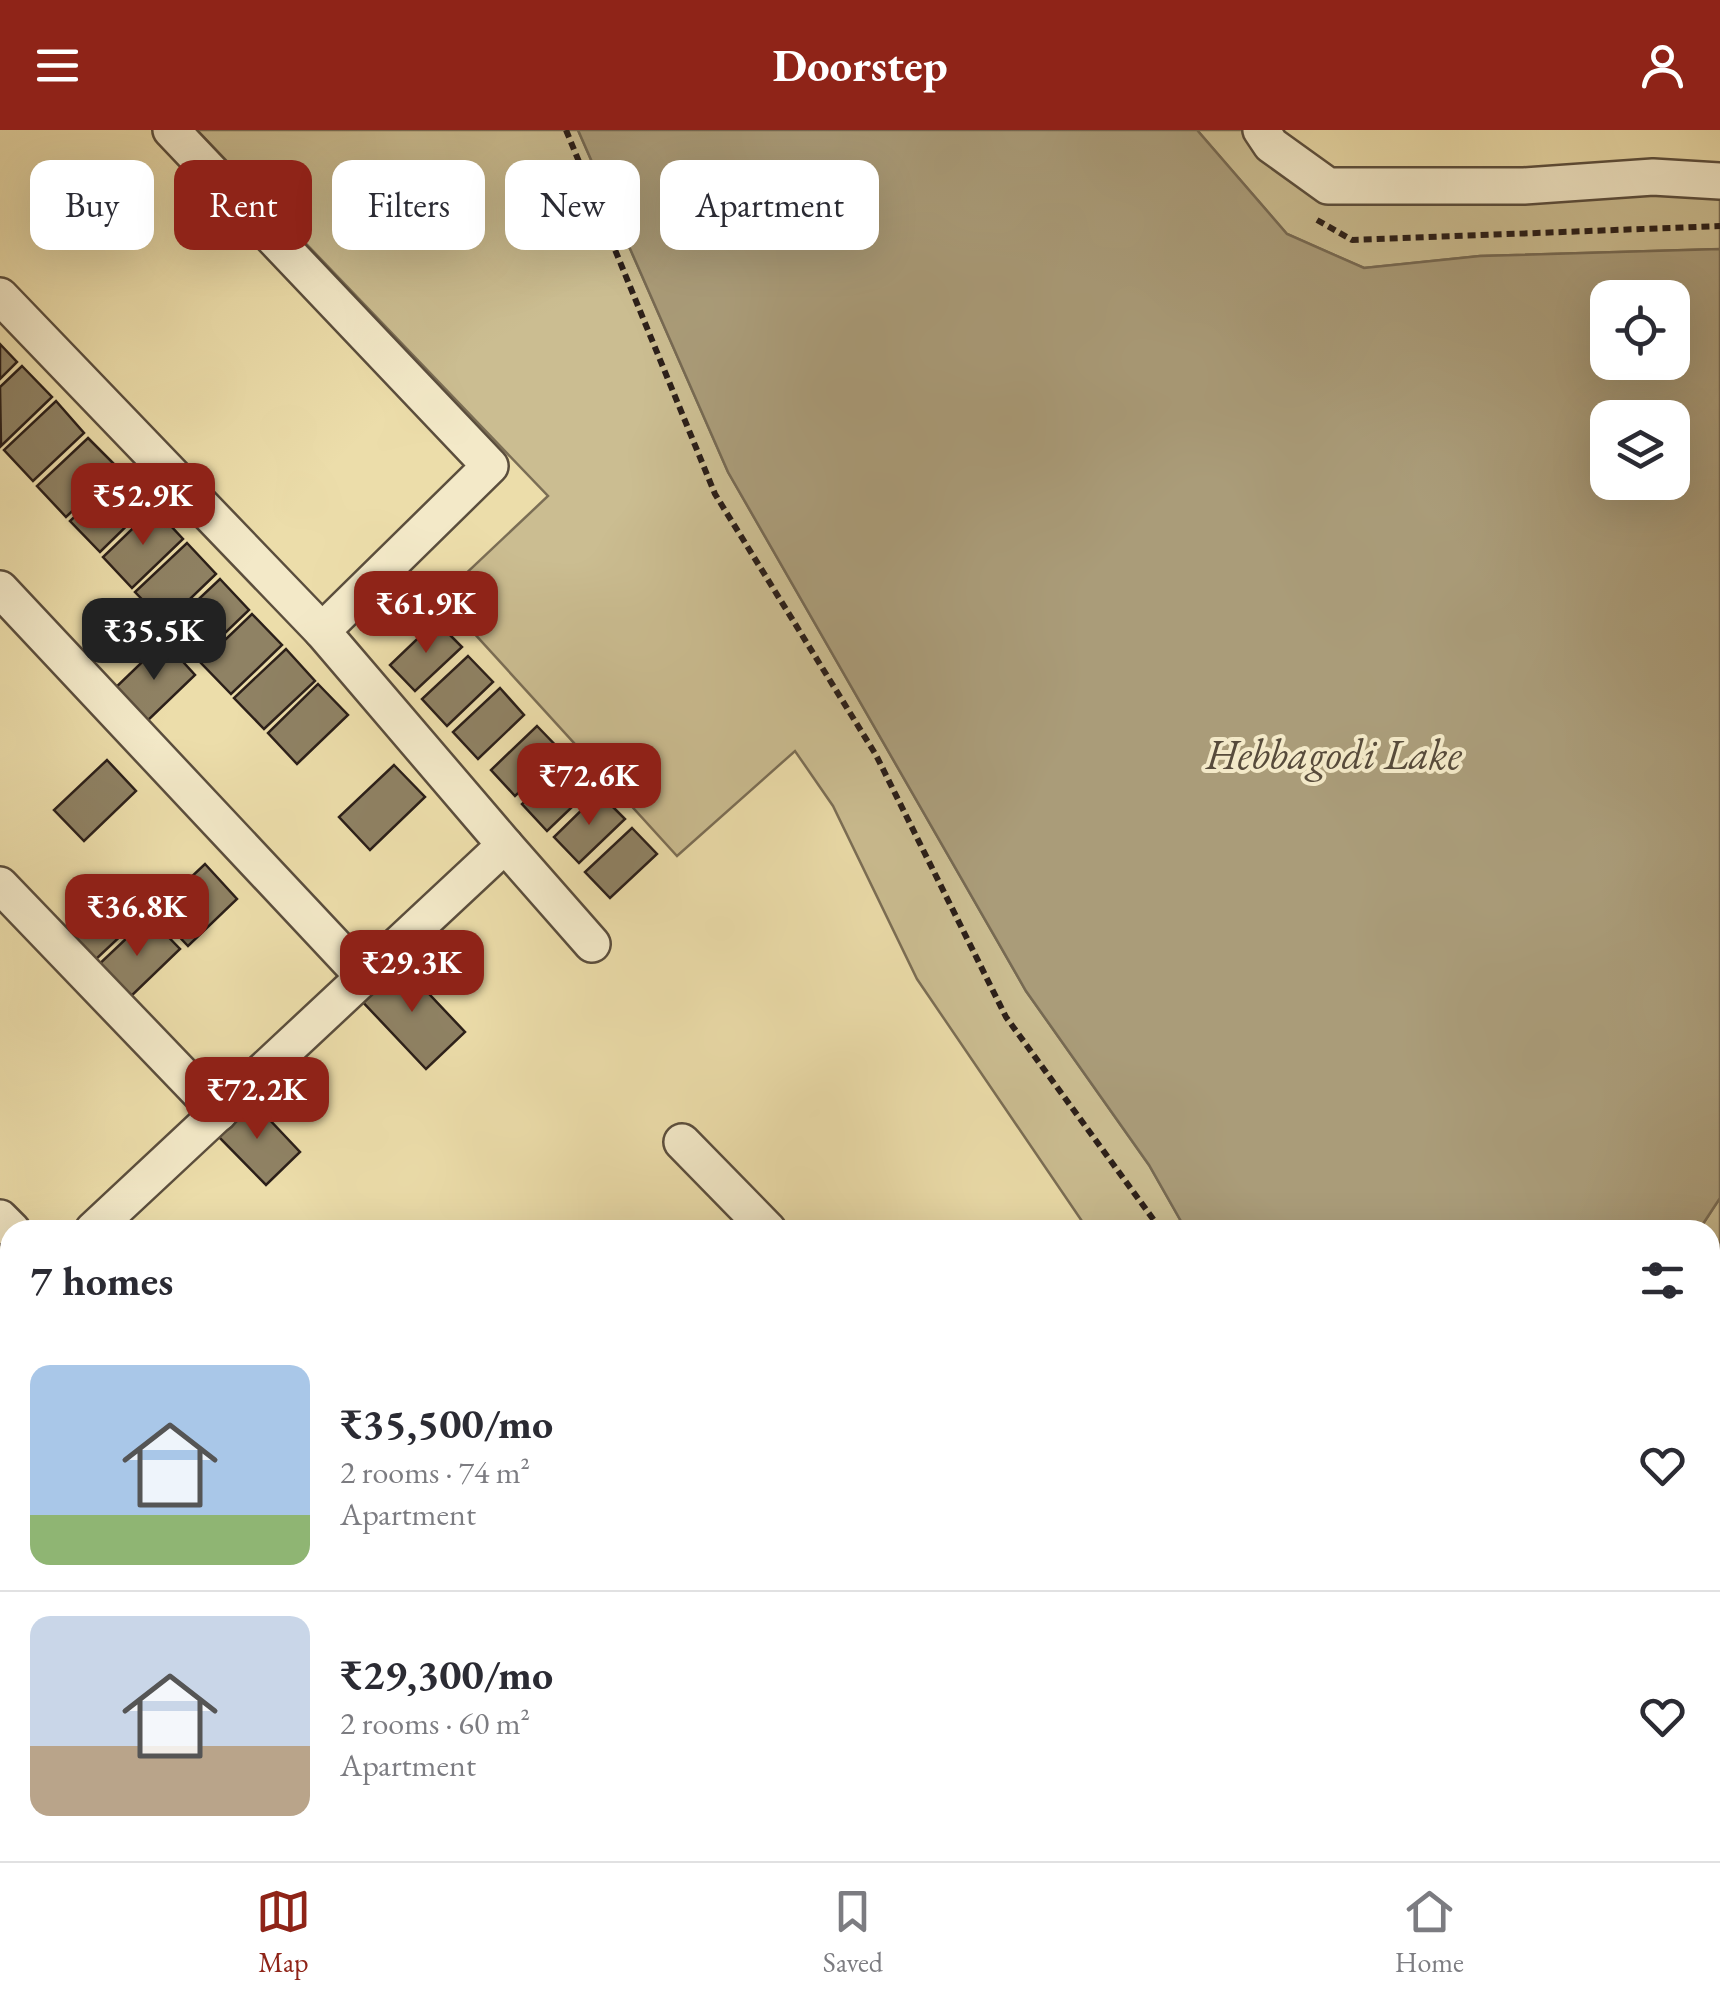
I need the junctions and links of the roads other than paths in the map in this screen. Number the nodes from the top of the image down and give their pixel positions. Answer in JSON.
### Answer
{"nodes":[{"id":1,"x":172,"y":130,"type":"edge"},
{"id":2,"x":1262,"y":130,"type":"edge"},
{"id":3,"x":1720,"y":181,"type":"edge"},
{"id":4,"x":0,"y":296,"type":"edge"},
{"id":5,"x":0,"y":588,"type":"edge"},
{"id":6,"x":322,"y":632,"type":"junction"},
{"id":7,"x":505,"y":845,"type":"junction"},
{"id":8,"x":0,"y":884,"type":"edge"},
{"id":9,"x":592,"y":944,"type":"dead end"},
{"id":10,"x":363,"y":976,"type":"junction"},
{"id":11,"x":219,"y":1112,"type":"junction"},
{"id":12,"x":682,"y":1142,"type":"dead end"},
{"id":13,"x":103,"y":1220,"type":"edge"},
{"id":14,"x":758,"y":1220,"type":"edge"}],
"edges":[{"from":1,"to":6,"type":"street"},
{"from":2,"to":3,"type":"street"},
{"from":4,"to":6,"type":"street"},
{"from":5,"to":10,"type":"street"},
{"from":6,"to":7,"type":"street"},
{"from":7,"to":9,"type":"street"},
{"from":7,"to":10,"type":"street"},
{"from":8,"to":11,"type":"street"},
{"from":10,"to":11,"type":"street"},
{"from":11,"to":13,"type":"street"},
{"from":12,"to":14,"type":"street"}]}
